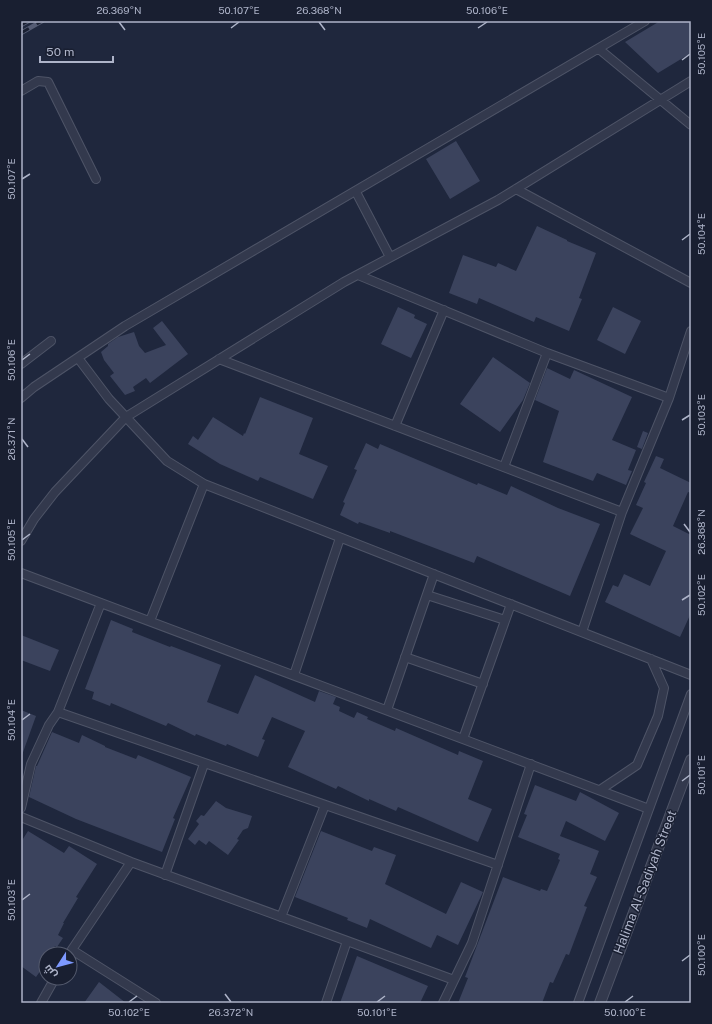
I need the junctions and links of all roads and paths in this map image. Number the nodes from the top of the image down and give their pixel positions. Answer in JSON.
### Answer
{"nodes":[{"id":1,"x":645,"y":21,"type":"edge"},
{"id":2,"x":599,"y":49,"type":"junction"},
{"id":3,"x":691,"y":81,"type":"edge"},
{"id":4,"x":21,"y":91,"type":"edge"},
{"id":5,"x":661,"y":99,"type":"junction"},
{"id":6,"x":691,"y":124,"type":"edge"},
{"id":7,"x":96,"y":179,"type":"dead end"},
{"id":8,"x":516,"y":188,"type":"junction"},
{"id":9,"x":356,"y":192,"type":"junction"},
{"id":10,"x":390,"y":258,"type":"junction"},
{"id":11,"x":358,"y":275,"type":"junction"},
{"id":12,"x":691,"y":283,"type":"edge"},
{"id":13,"x":444,"y":310,"type":"junction"},
{"id":14,"x":691,"y":331,"type":"edge"},
{"id":15,"x":51,"y":341,"type":"dead end"},
{"id":16,"x":547,"y":353,"type":"junction"},
{"id":17,"x":78,"y":358,"type":"junction"},
{"id":18,"x":219,"y":359,"type":"junction"},
{"id":19,"x":21,"y":364,"type":"edge"},
{"id":20,"x":21,"y":398,"type":"edge"},
{"id":21,"x":669,"y":398,"type":"junction"},
{"id":22,"x":126,"y":417,"type":"junction"},
{"id":23,"x":395,"y":426,"type":"junction"},
{"id":24,"x":504,"y":467,"type":"junction"},
{"id":25,"x":204,"y":484,"type":"junction"},
{"id":26,"x":622,"y":512,"type":"junction"},
{"id":27,"x":340,"y":538,"type":"junction"},
{"id":28,"x":21,"y":541,"type":"edge"},
{"id":29,"x":21,"y":573,"type":"edge"},
{"id":30,"x":434,"y":574,"type":"junction"},
{"id":31,"x":427,"y":595,"type":"junction"},
{"id":32,"x":101,"y":603,"type":"junction"},
{"id":33,"x":511,"y":604,"type":"junction"},
{"id":34,"x":506,"y":620,"type":"junction"},
{"id":35,"x":150,"y":621,"type":"junction"},
{"id":36,"x":582,"y":632,"type":"junction"},
{"id":37,"x":405,"y":657,"type":"junction"},
{"id":38,"x":651,"y":659,"type":"junction"},
{"id":39,"x":294,"y":675,"type":"junction"},
{"id":40,"x":691,"y":675,"type":"edge"},
{"id":41,"x":483,"y":684,"type":"junction"},
{"id":42,"x":691,"y":694,"type":"edge"},
{"id":43,"x":387,"y":710,"type":"junction"},
{"id":44,"x":58,"y":712,"type":"junction"},
{"id":45,"x":463,"y":739,"type":"junction"},
{"id":46,"x":691,"y":760,"type":"edge"},
{"id":47,"x":204,"y":764,"type":"junction"},
{"id":48,"x":531,"y":764,"type":"junction"},
{"id":49,"x":600,"y":790,"type":"junction"},
{"id":50,"x":325,"y":805,"type":"junction"},
{"id":51,"x":21,"y":808,"type":"edge"},
{"id":52,"x":649,"y":809,"type":"junction"},
{"id":53,"x":21,"y":817,"type":"edge"},
{"id":54,"x":131,"y":862,"type":"junction"},
{"id":55,"x":498,"y":865,"type":"junction"},
{"id":56,"x":165,"y":875,"type":"junction"},
{"id":57,"x":281,"y":917,"type":"junction"},
{"id":58,"x":347,"y":941,"type":"junction"},
{"id":59,"x":75,"y":946,"type":"edge"},
{"id":60,"x":78,"y":956,"type":"edge"},
{"id":61,"x":454,"y":980,"type":"junction"},
{"id":62,"x":51,"y":986,"type":"edge"},
{"id":63,"x":41,"y":1003,"type":"edge"},
{"id":64,"x":156,"y":1003,"type":"edge"},
{"id":65,"x":326,"y":1003,"type":"edge"},
{"id":66,"x":443,"y":1003,"type":"edge"},
{"id":67,"x":578,"y":1003,"type":"edge"},
{"id":68,"x":600,"y":1003,"type":"edge"}],
"edges":[{"from":1,"to":2,"type":"street"},
{"from":2,"to":5,"type":"street"},
{"from":2,"to":9,"type":"street"},
{"from":3,"to":5,"type":"street"},
{"from":4,"to":7,"type":"street"},
{"from":5,"to":6,"type":"street"},
{"from":5,"to":8,"type":"street"},
{"from":8,"to":10,"type":"street"},
{"from":8,"to":12,"type":"street"},
{"from":9,"to":10,"type":"street"},
{"from":9,"to":17,"type":"street"},
{"from":10,"to":11,"type":"street"},
{"from":11,"to":13,"type":"street"},
{"from":11,"to":18,"type":"street"},
{"from":13,"to":16,"type":"street"},
{"from":13,"to":23,"type":"street"},
{"from":14,"to":21,"type":"street"},
{"from":15,"to":19,"type":"street"},
{"from":16,"to":21,"type":"street"},
{"from":16,"to":24,"type":"street"},
{"from":17,"to":20,"type":"street"},
{"from":17,"to":22,"type":"street"},
{"from":18,"to":22,"type":"street"},
{"from":18,"to":23,"type":"street"},
{"from":21,"to":26,"type":"street"},
{"from":22,"to":25,"type":"street"},
{"from":22,"to":28,"type":"street"},
{"from":23,"to":24,"type":"street"},
{"from":24,"to":26,"type":"street"},
{"from":25,"to":27,"type":"street"},
{"from":25,"to":35,"type":"street"},
{"from":26,"to":36,"type":"street"},
{"from":27,"to":30,"type":"street"},
{"from":27,"to":39,"type":"street"},
{"from":29,"to":32,"type":"street"},
{"from":30,"to":31,"type":"street"},
{"from":30,"to":33,"type":"street"},
{"from":31,"to":34,"type":"street"},
{"from":31,"to":37,"type":"street"},
{"from":32,"to":35,"type":"street"},
{"from":32,"to":44,"type":"street"},
{"from":33,"to":34,"type":"street"},
{"from":33,"to":36,"type":"street"},
{"from":34,"to":41,"type":"street"},
{"from":35,"to":39,"type":"street"},
{"from":36,"to":38,"type":"street"},
{"from":37,"to":41,"type":"street"},
{"from":37,"to":43,"type":"street"},
{"from":38,"to":40,"type":"street"},
{"from":38,"to":49,"type":"street"},
{"from":39,"to":43,"type":"street"},
{"from":41,"to":45,"type":"street"},
{"from":42,"to":52,"type":"street"},
{"from":43,"to":45,"type":"street"},
{"from":44,"to":47,"type":"street"},
{"from":44,"to":51,"type":"street"},
{"from":45,"to":48,"type":"street"},
{"from":46,"to":68,"type":"street","name":"Halima Al-Sadiyah Street"},
{"from":47,"to":50,"type":"street"},
{"from":47,"to":56,"type":"street"},
{"from":48,"to":49,"type":"street"},
{"from":48,"to":55,"type":"street"},
{"from":49,"to":52,"type":"street"},
{"from":50,"to":55,"type":"street"},
{"from":50,"to":57,"type":"street"},
{"from":52,"to":67,"type":"street"},
{"from":53,"to":54,"type":"street"},
{"from":54,"to":56,"type":"street"},
{"from":54,"to":59,"type":"street"},
{"from":55,"to":61,"type":"street"},
{"from":56,"to":57,"type":"street"},
{"from":57,"to":58,"type":"street"},
{"from":58,"to":61,"type":"street"},
{"from":58,"to":65,"type":"street"},
{"from":60,"to":64,"type":"street"},
{"from":61,"to":66,"type":"street"},
{"from":62,"to":63,"type":"street"}]}
